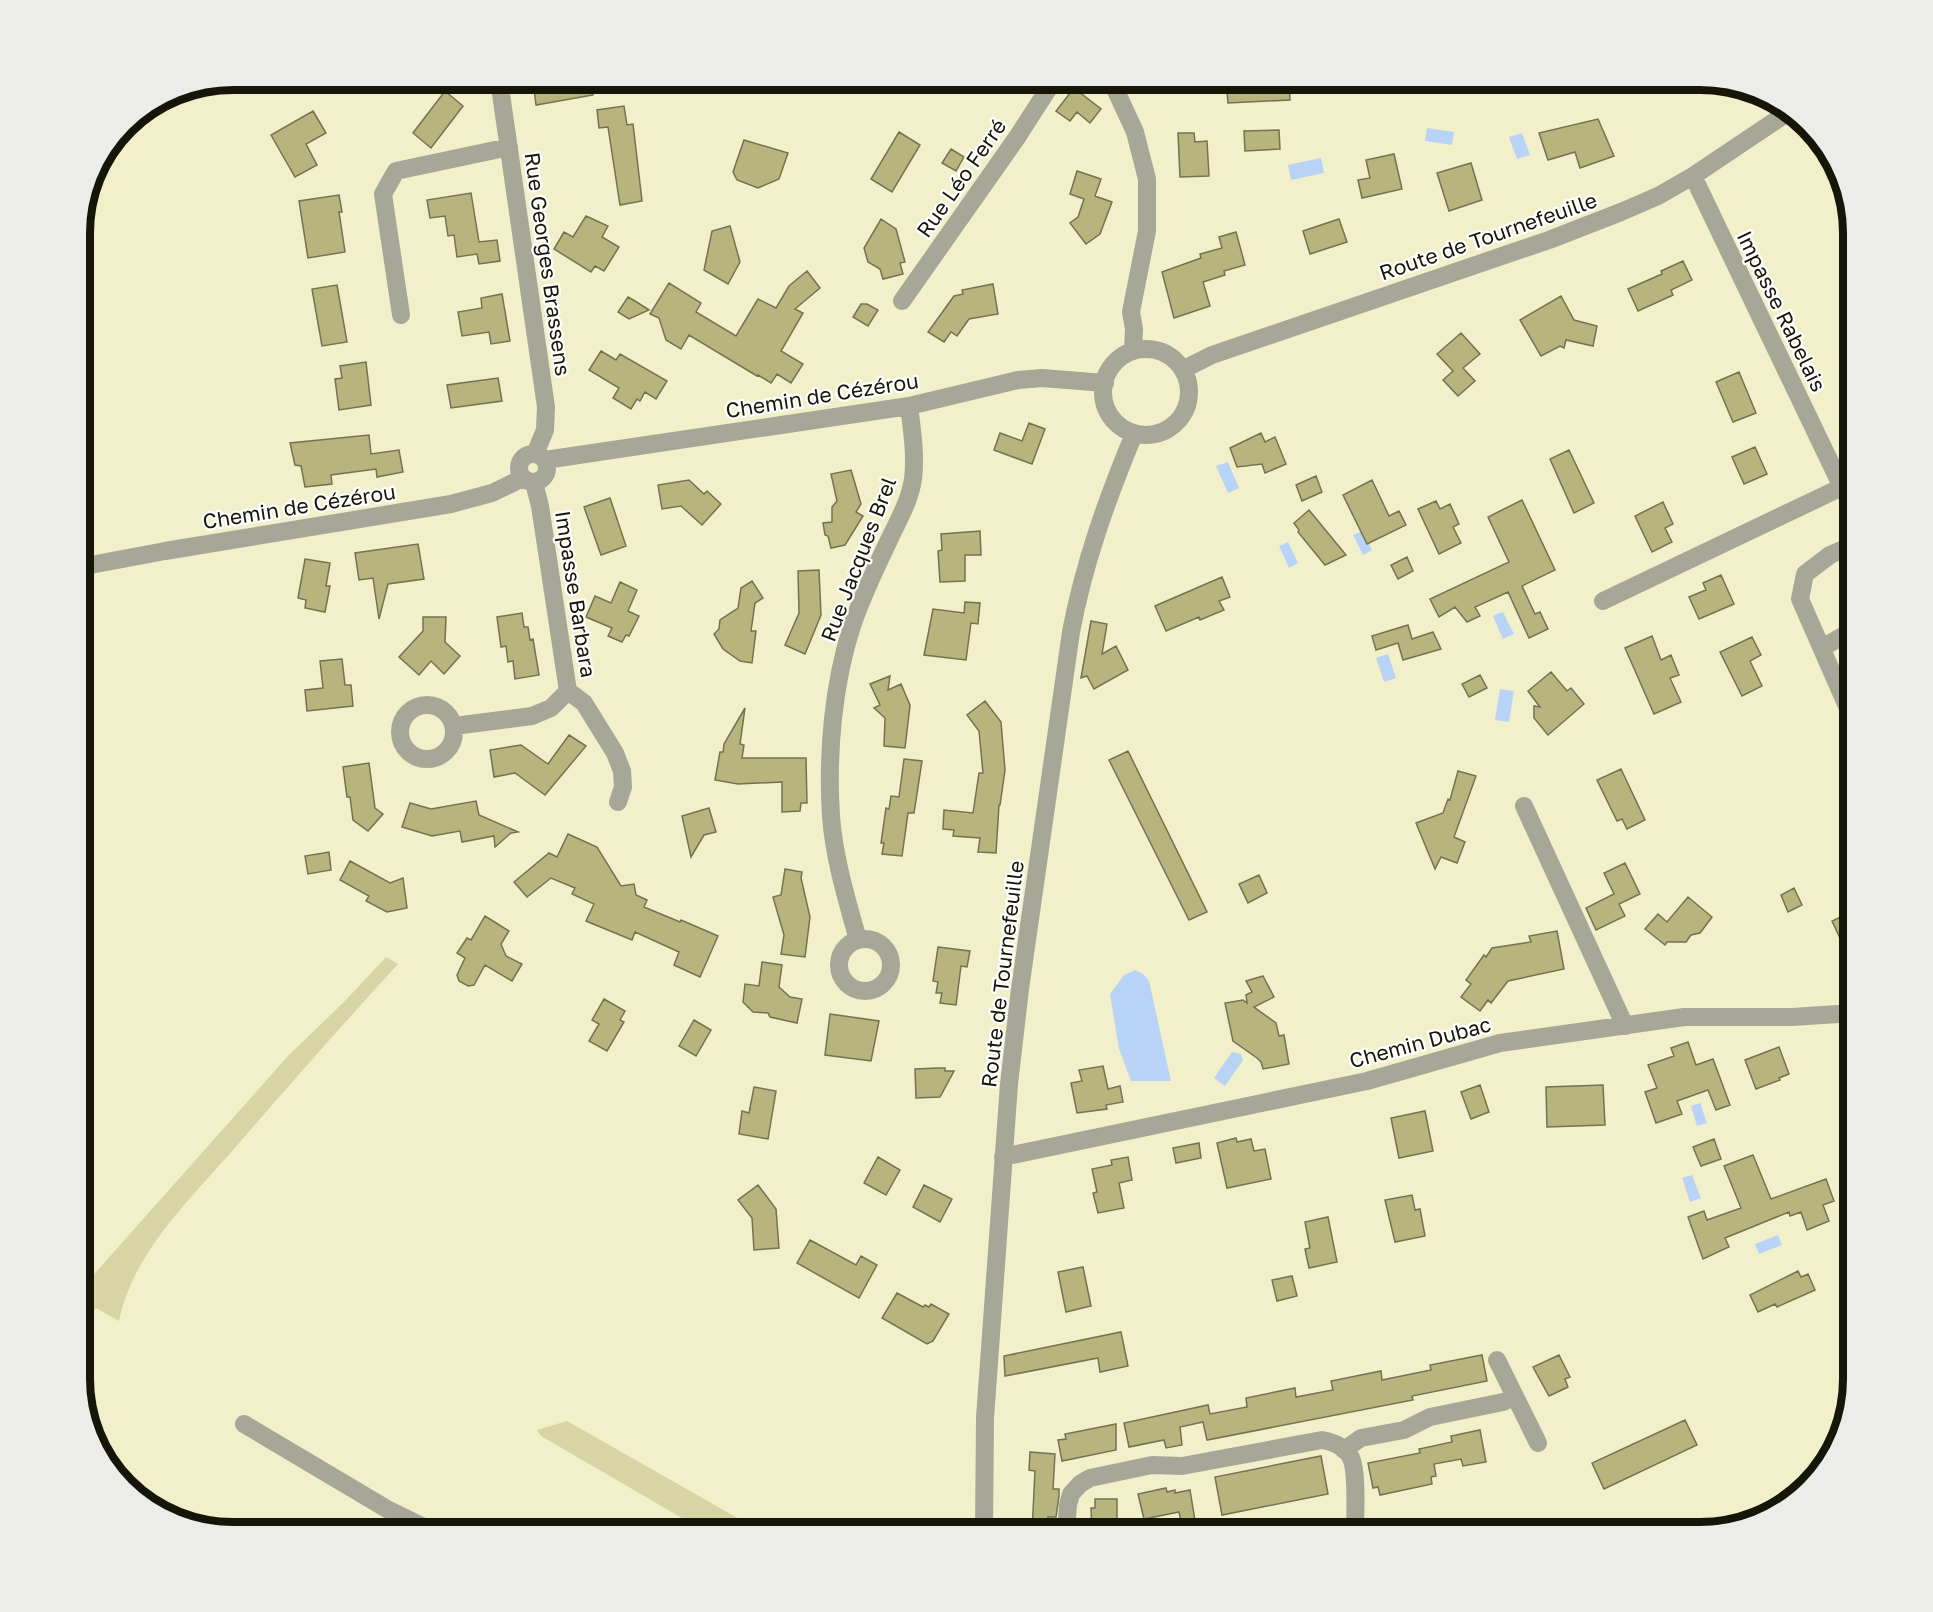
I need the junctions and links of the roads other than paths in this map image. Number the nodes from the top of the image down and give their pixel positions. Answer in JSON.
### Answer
{"nodes":[{"id":1,"x":500,"y":90,"type":"edge"},
{"id":2,"x":1048,"y":90,"type":"edge"},
{"id":3,"x":1116,"y":90,"type":"edge"},
{"id":4,"x":1782,"y":116,"type":"edge"},
{"id":5,"x":509,"y":147,"type":"junction"},
{"id":6,"x":1693,"y":176,"type":"junction"},
{"id":7,"x":902,"y":301,"type":"dead end"},
{"id":8,"x":401,"y":315,"type":"dead end"},
{"id":9,"x":1133,"y":351,"type":"junction"},
{"id":10,"x":1184,"y":369,"type":"junction"},
{"id":11,"x":1105,"y":383,"type":"junction"},
{"id":12,"x":909,"y":406,"type":"junction"},
{"id":13,"x":1134,"y":434,"type":"junction"},
{"id":14,"x":540,"y":457,"type":"junction"},
{"id":15,"x":528,"y":480,"type":"junction"},
{"id":16,"x":1842,"y":487,"type":"joint"},
{"id":17,"x":1843,"y":550,"type":"edge"},
{"id":18,"x":90,"y":565,"type":"edge"},
{"id":19,"x":1603,"y":601,"type":"dead end"},
{"id":20,"x":1843,"y":636,"type":"edge"},
{"id":21,"x":1822,"y":648,"type":"junction"},
{"id":22,"x":568,"y":691,"type":"junction"},
{"id":23,"x":1843,"y":695,"type":"edge"},
{"id":24,"x":454,"y":726,"type":"dead end"},
{"id":25,"x":618,"y":802,"type":"dead end"},
{"id":26,"x":1524,"y":806,"type":"dead end"},
{"id":27,"x":858,"y":940,"type":"dead end"},
{"id":28,"x":1843,"y":1014,"type":"edge"},
{"id":29,"x":1625,"y":1026,"type":"junction"},
{"id":30,"x":1004,"y":1157,"type":"junction"},
{"id":31,"x":1497,"y":1360,"type":"dead end"},
{"id":32,"x":1515,"y":1396,"type":"junction"},
{"id":33,"x":244,"y":1424,"type":"dead end"},
{"id":34,"x":1538,"y":1443,"type":"dead end"},
{"id":35,"x":1344,"y":1450,"type":"junction"},
{"id":36,"x":412,"y":1522,"type":"edge"},
{"id":37,"x":984,"y":1522,"type":"edge"},
{"id":38,"x":1067,"y":1522,"type":"edge"},
{"id":39,"x":1355,"y":1522,"type":"edge"}],
"edges":[{"from":1,"to":5,"type":"street","name":"Rue Georges Brassens"},
{"from":2,"to":7,"type":"street","name":"Rue Léo Ferré"},
{"from":3,"to":9,"type":"street"},
{"from":4,"to":6,"type":"street","name":"Route de Tournefeuille"},
{"from":5,"to":8,"type":"street"},
{"from":5,"to":14,"type":"street","name":"Rue Georges Brassens"},
{"from":6,"to":10,"type":"street","name":"Route de Tournefeuille"},
{"from":6,"to":16,"type":"street","name":"Impasse Rabelais"},
{"from":9,"to":10,"type":"street"},
{"from":9,"to":11,"type":"street"},
{"from":10,"to":13,"type":"street"},
{"from":11,"to":12,"type":"street","name":"Chemin de Cézérou"},
{"from":11,"to":13,"type":"street"},
{"from":12,"to":14,"type":"street","name":"Chemin de Cézérou"},
{"from":12,"to":27,"type":"street","name":"Rue Jacques Brel"},
{"from":13,"to":30,"type":"street","name":"Route de Tournefeuille"},
{"from":14,"to":15,"type":"street","name":"Rue Georges Brassens"},
{"from":15,"to":18,"type":"street","name":"Chemin de Cézérou"},
{"from":15,"to":22,"type":"street","name":"Impasse Barbara"},
{"from":16,"to":19,"type":"street"},
{"from":17,"to":21,"type":"street"},
{"from":20,"to":21,"type":"street"},
{"from":21,"to":23,"type":"street"},
{"from":22,"to":24,"type":"street"},
{"from":22,"to":25,"type":"street","name":"Impasse Barbara"},
{"from":26,"to":29,"type":"street"},
{"from":28,"to":29,"type":"street","name":"Chemin Dubac"},
{"from":29,"to":30,"type":"street","name":"Chemin Dubac"},
{"from":30,"to":37,"type":"street","name":"Route de Tournefeuille"},
{"from":31,"to":32,"type":"street"},
{"from":32,"to":34,"type":"street"},
{"from":32,"to":35,"type":"street"},
{"from":33,"to":36,"type":"street"},
{"from":35,"to":38,"type":"street"},
{"from":35,"to":39,"type":"street"}]}
